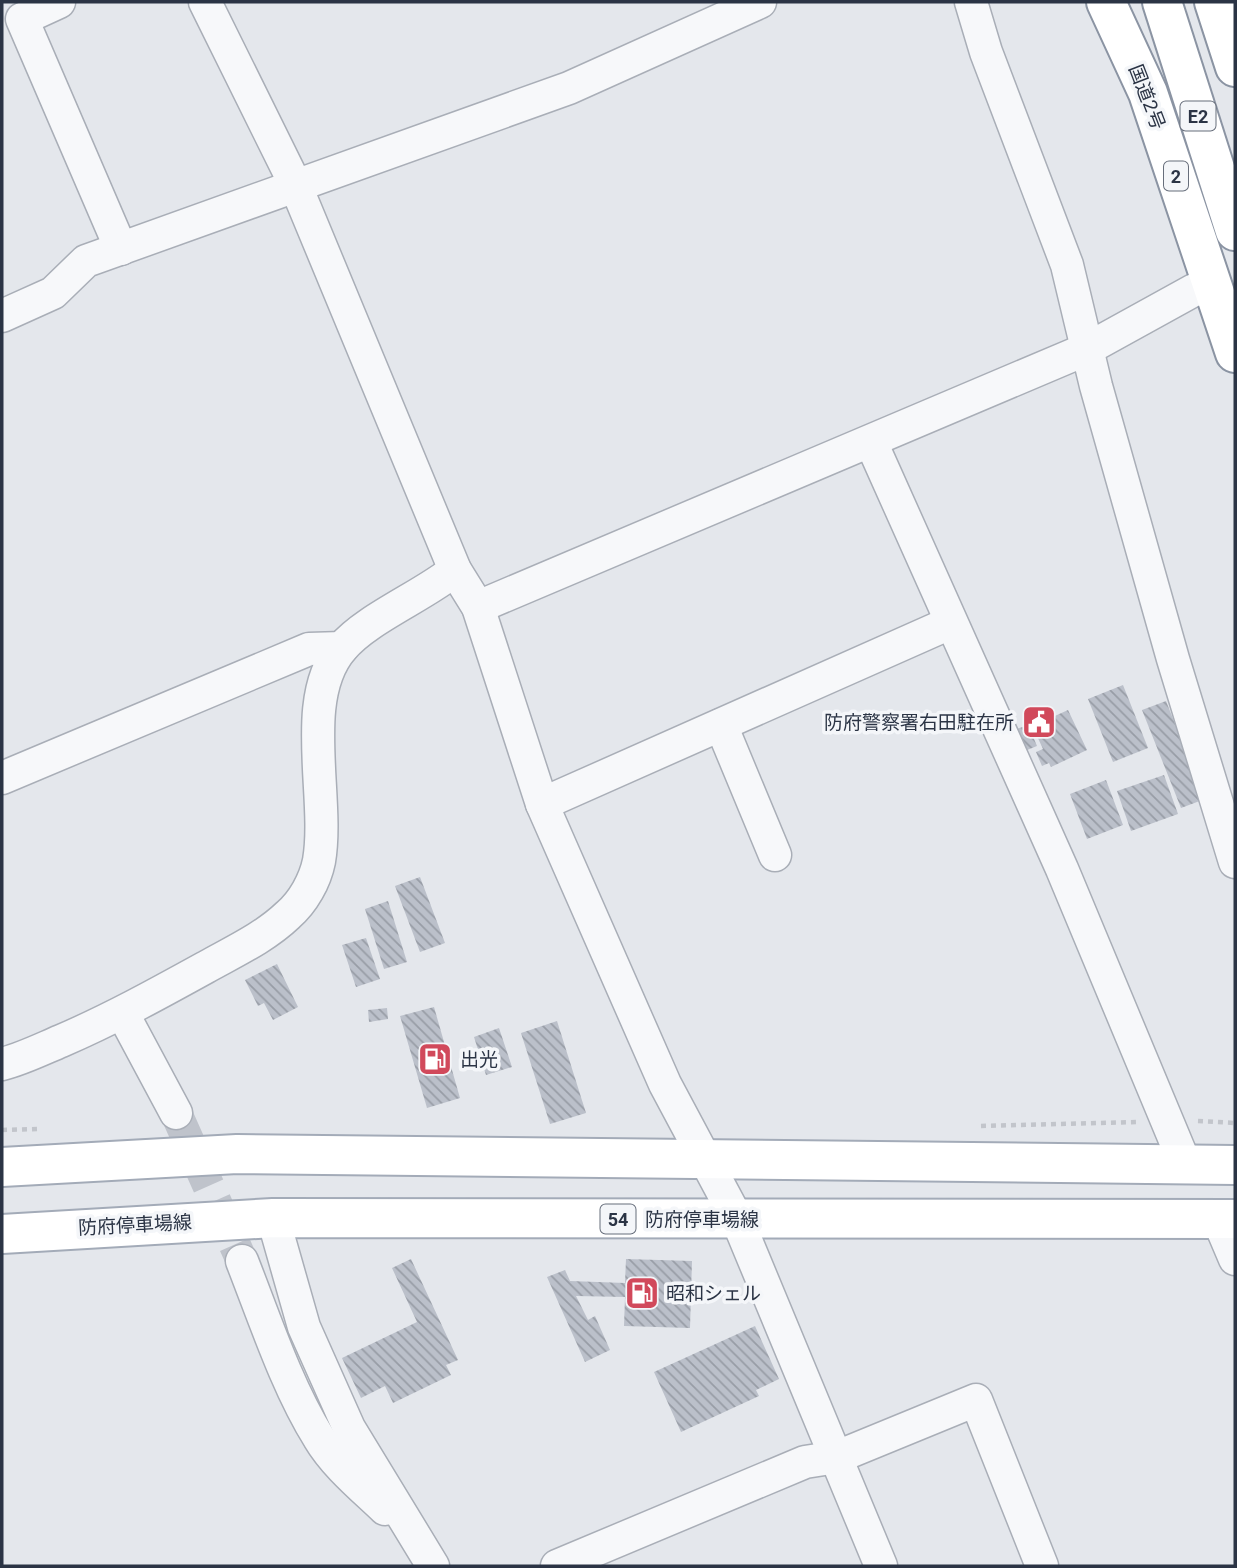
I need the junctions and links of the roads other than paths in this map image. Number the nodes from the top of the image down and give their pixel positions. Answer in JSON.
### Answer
{"nodes":[{"id":1,"x":59,"y":2,"type":"edge"},
{"id":2,"x":205,"y":2,"type":"edge"},
{"id":3,"x":760,"y":2,"type":"edge"},
{"id":4,"x":971,"y":2,"type":"edge"},
{"id":5,"x":1106,"y":2,"type":"edge"},
{"id":6,"x":1162,"y":2,"type":"edge"},
{"id":7,"x":1214,"y":2,"type":"edge"},
{"id":8,"x":1235,"y":67,"type":"edge"},
{"id":9,"x":295,"y":184,"type":"junction"},
{"id":10,"x":1235,"y":231,"type":"edge"},
{"id":11,"x":121,"y":249,"type":"junction"},
{"id":12,"x":1194,"y":290,"type":"dead end"},
{"id":13,"x":2,"y":316,"type":"edge"},
{"id":14,"x":1087,"y":349,"type":"junction"},
{"id":15,"x":1235,"y":354,"type":"edge"},
{"id":16,"x":871,"y":442,"type":"junction"},
{"id":17,"x":455,"y":570,"type":"junction"},
{"id":18,"x":478,"y":607,"type":"junction"},
{"id":19,"x":950,"y":623,"type":"junction"},
{"id":20,"x":342,"y":648,"type":"junction"},
{"id":21,"x":721,"y":725,"type":"junction"},
{"id":22,"x":2,"y":778,"type":"edge"},
{"id":23,"x":542,"y":804,"type":"junction"},
{"id":24,"x":775,"y":855,"type":"dead end"},
{"id":25,"x":1235,"y":862,"type":"edge"},
{"id":26,"x":123,"y":1014,"type":"junction"},
{"id":27,"x":2,"y":1064,"type":"edge"},
{"id":28,"x":176,"y":1113,"type":"tunnel mouth"},
{"id":29,"x":707,"y":1159,"type":"junction"},
{"id":30,"x":1185,"y":1164,"type":"junction"},
{"id":31,"x":1235,"y":1165,"type":"edge"},
{"id":32,"x":2,"y":1167,"type":"edge"},
{"id":33,"x":273,"y":1218,"type":"junction"},
{"id":34,"x":737,"y":1219,"type":"junction"},
{"id":35,"x":1226,"y":1219,"type":"edge"},
{"id":36,"x":2,"y":1234,"type":"edge"},
{"id":37,"x":1235,"y":1259,"type":"edge"},
{"id":38,"x":242,"y":1261,"type":"tunnel mouth"},
{"id":39,"x":838,"y":1457,"type":"junction"},
{"id":40,"x":412,"y":1533,"type":"junction"},
{"id":41,"x":433,"y":1566,"type":"edge"},
{"id":42,"x":557,"y":1566,"type":"edge"},
{"id":43,"x":881,"y":1566,"type":"edge"},
{"id":44,"x":1042,"y":1566,"type":"edge"}],
"edges":[{"from":1,"to":11,"type":"street"},
{"from":2,"to":9,"type":"street"},
{"from":3,"to":9,"type":"street"},
{"from":4,"to":14,"type":"street"},
{"from":5,"to":15,"type":"main road","name":"国道2号","number":"2"},
{"from":6,"to":10,"type":"main road","number":"E2"},
{"from":7,"to":8,"type":"main road"},
{"from":9,"to":11,"type":"street"},
{"from":9,"to":17,"type":"street"},
{"from":11,"to":13,"type":"street"},
{"from":12,"to":14,"type":"street"},
{"from":14,"to":16,"type":"street"},
{"from":14,"to":25,"type":"street"},
{"from":16,"to":18,"type":"street"},
{"from":16,"to":19,"type":"street"},
{"from":17,"to":18,"type":"street"},
{"from":17,"to":20,"type":"street"},
{"from":18,"to":23,"type":"street"},
{"from":19,"to":21,"type":"street"},
{"from":19,"to":30,"type":"street"},
{"from":20,"to":22,"type":"street"},
{"from":20,"to":26,"type":"street"},
{"from":21,"to":23,"type":"street"},
{"from":21,"to":24,"type":"street"},
{"from":23,"to":29,"type":"street"},
{"from":26,"to":27,"type":"street"},
{"from":26,"to":28,"type":"street"},
{"from":29,"to":30,"type":"main road"},
{"from":29,"to":32,"type":"main road"},
{"from":29,"to":34,"type":"street"},
{"from":30,"to":31,"type":"main road"},
{"from":33,"to":34,"type":"main road","name":"防府停車場線","number":"54"},
{"from":33,"to":36,"type":"main road","name":"防府停車場線","number":"54"},
{"from":33,"to":40,"type":"street"},
{"from":34,"to":35,"type":"main road","name":"防府停車場線","number":"54"},
{"from":34,"to":39,"type":"street"},
{"from":35,"to":37,"type":"street"},
{"from":38,"to":40,"type":"street"},
{"from":39,"to":42,"type":"street"},
{"from":39,"to":43,"type":"street"},
{"from":39,"to":44,"type":"street"},
{"from":40,"to":41,"type":"street"}]}
